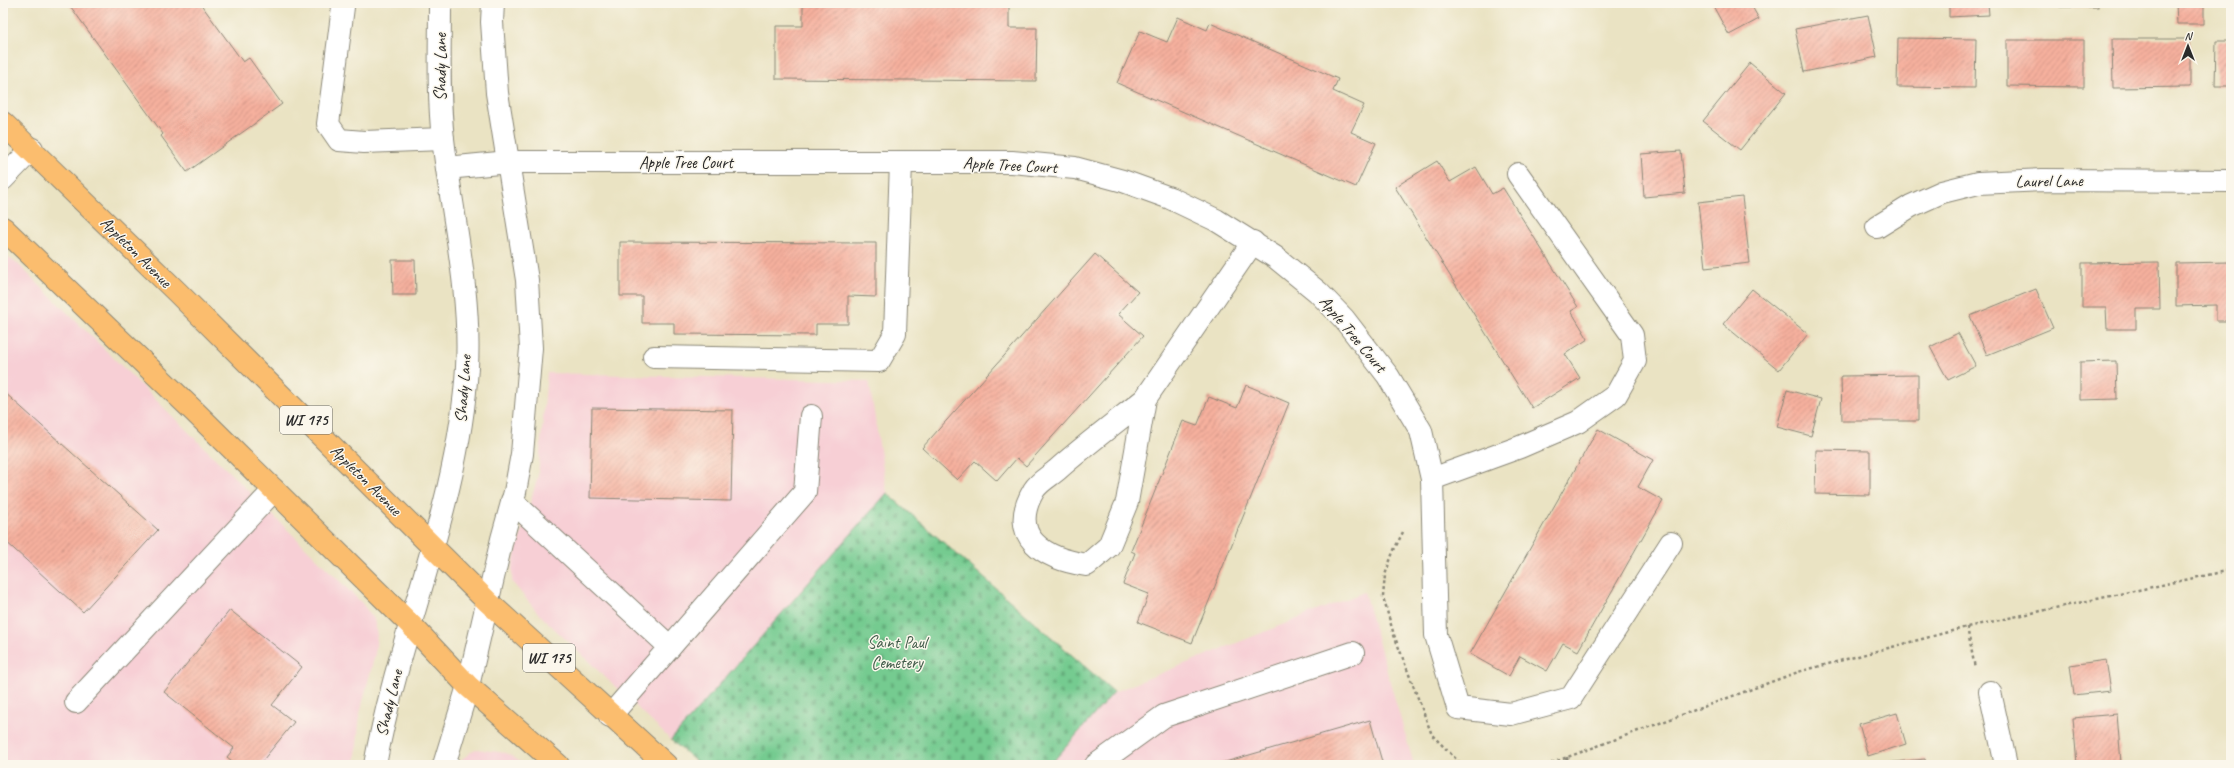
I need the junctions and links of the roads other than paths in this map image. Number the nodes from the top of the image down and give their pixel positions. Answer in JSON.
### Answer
{"nodes":[{"id":1,"x":440,"y":3,"type":"edge"},
{"id":2,"x":493,"y":3,"type":"edge"},
{"id":3,"x":342,"y":7,"type":"dead end"},
{"id":4,"x":3,"y":123,"type":"edge"},
{"id":5,"x":443,"y":139,"type":"junction"},
{"id":6,"x":32,"y":149,"type":"junction"},
{"id":7,"x":508,"y":162,"type":"junction"},
{"id":8,"x":901,"y":162,"type":"junction"},
{"id":9,"x":447,"y":168,"type":"junction"},
{"id":10,"x":1518,"y":174,"type":"dead end"},
{"id":11,"x":3,"y":179,"type":"edge"},
{"id":12,"x":2231,"y":181,"type":"edge"},
{"id":13,"x":3,"y":228,"type":"edge"},
{"id":14,"x":1877,"y":228,"type":"dead end"},
{"id":15,"x":1253,"y":242,"type":"junction"},
{"id":16,"x":654,"y":357,"type":"dead end"},
{"id":17,"x":1145,"y":399,"type":"junction"},
{"id":18,"x":811,"y":416,"type":"dead end"},
{"id":19,"x":1432,"y":478,"type":"junction"},
{"id":20,"x":274,"y":490,"type":"junction"},
{"id":21,"x":512,"y":501,"type":"junction"},
{"id":22,"x":1671,"y":543,"type":"dead end"},
{"id":23,"x":434,"y":547,"type":"junction"},
{"id":24,"x":488,"y":602,"type":"junction"},
{"id":25,"x":411,"y":625,"type":"junction"},
{"id":26,"x":670,"y":647,"type":"junction"},
{"id":27,"x":1353,"y":653,"type":"dead end"},
{"id":28,"x":468,"y":686,"type":"junction"},
{"id":29,"x":1990,"y":692,"type":"road end"},
{"id":30,"x":76,"y":702,"type":"dead end"},
{"id":31,"x":610,"y":716,"type":"junction"},
{"id":32,"x":375,"y":765,"type":"edge"},
{"id":33,"x":444,"y":765,"type":"edge"},
{"id":34,"x":558,"y":765,"type":"edge"},
{"id":35,"x":666,"y":765,"type":"edge"},
{"id":36,"x":1096,"y":765,"type":"edge"},
{"id":37,"x":2006,"y":765,"type":"edge"}],
"edges":[{"from":1,"to":5,"type":"street","name":"Shady Lane"},
{"from":2,"to":7,"type":"street"},
{"from":3,"to":5,"type":"street"},
{"from":4,"to":6,"type":"main road","name":"Appleton Avenue","number":"WI 175"},
{"from":5,"to":9,"type":"street","name":"Shady Lane"},
{"from":6,"to":11,"type":"street"},
{"from":6,"to":23,"type":"main road","name":"Appleton Avenue","number":"WI 175"},
{"from":7,"to":8,"type":"street","name":"Apple Tree Court"},
{"from":7,"to":9,"type":"street","name":"Apple Tree Court"},
{"from":7,"to":21,"type":"street"},
{"from":8,"to":15,"type":"street","name":"Apple Tree Court"},
{"from":8,"to":16,"type":"street"},
{"from":9,"to":23,"type":"street","name":"Shady Lane"},
{"from":10,"to":19,"type":"street"},
{"from":12,"to":14,"type":"street","name":"Laurel Lane"},
{"from":13,"to":20,"type":"main road"},
{"from":15,"to":17,"type":"street"},
{"from":15,"to":19,"type":"street","name":"Apple Tree Court"},
{"from":17,"to":17,"type":"street"},
{"from":18,"to":26,"type":"street"},
{"from":19,"to":22,"type":"street","name":"Apple Tree Court"},
{"from":20,"to":25,"type":"main road"},
{"from":20,"to":30,"type":"street"},
{"from":21,"to":24,"type":"street"},
{"from":21,"to":26,"type":"street"},
{"from":23,"to":24,"type":"main road","name":"Appleton Avenue","number":"WI 175"},
{"from":23,"to":25,"type":"street","name":"Shady Lane"},
{"from":24,"to":28,"type":"street"},
{"from":24,"to":31,"type":"main road","name":"Appleton Avenue","number":"WI 175"},
{"from":25,"to":28,"type":"main road"},
{"from":25,"to":32,"type":"street","name":"Shady Lane"},
{"from":26,"to":31,"type":"street"},
{"from":27,"to":36,"type":"street"},
{"from":28,"to":33,"type":"street"},
{"from":28,"to":34,"type":"main road"},
{"from":29,"to":37,"type":"street"},
{"from":31,"to":35,"type":"main road","name":"Appleton Avenue","number":"WI 175"}]}
